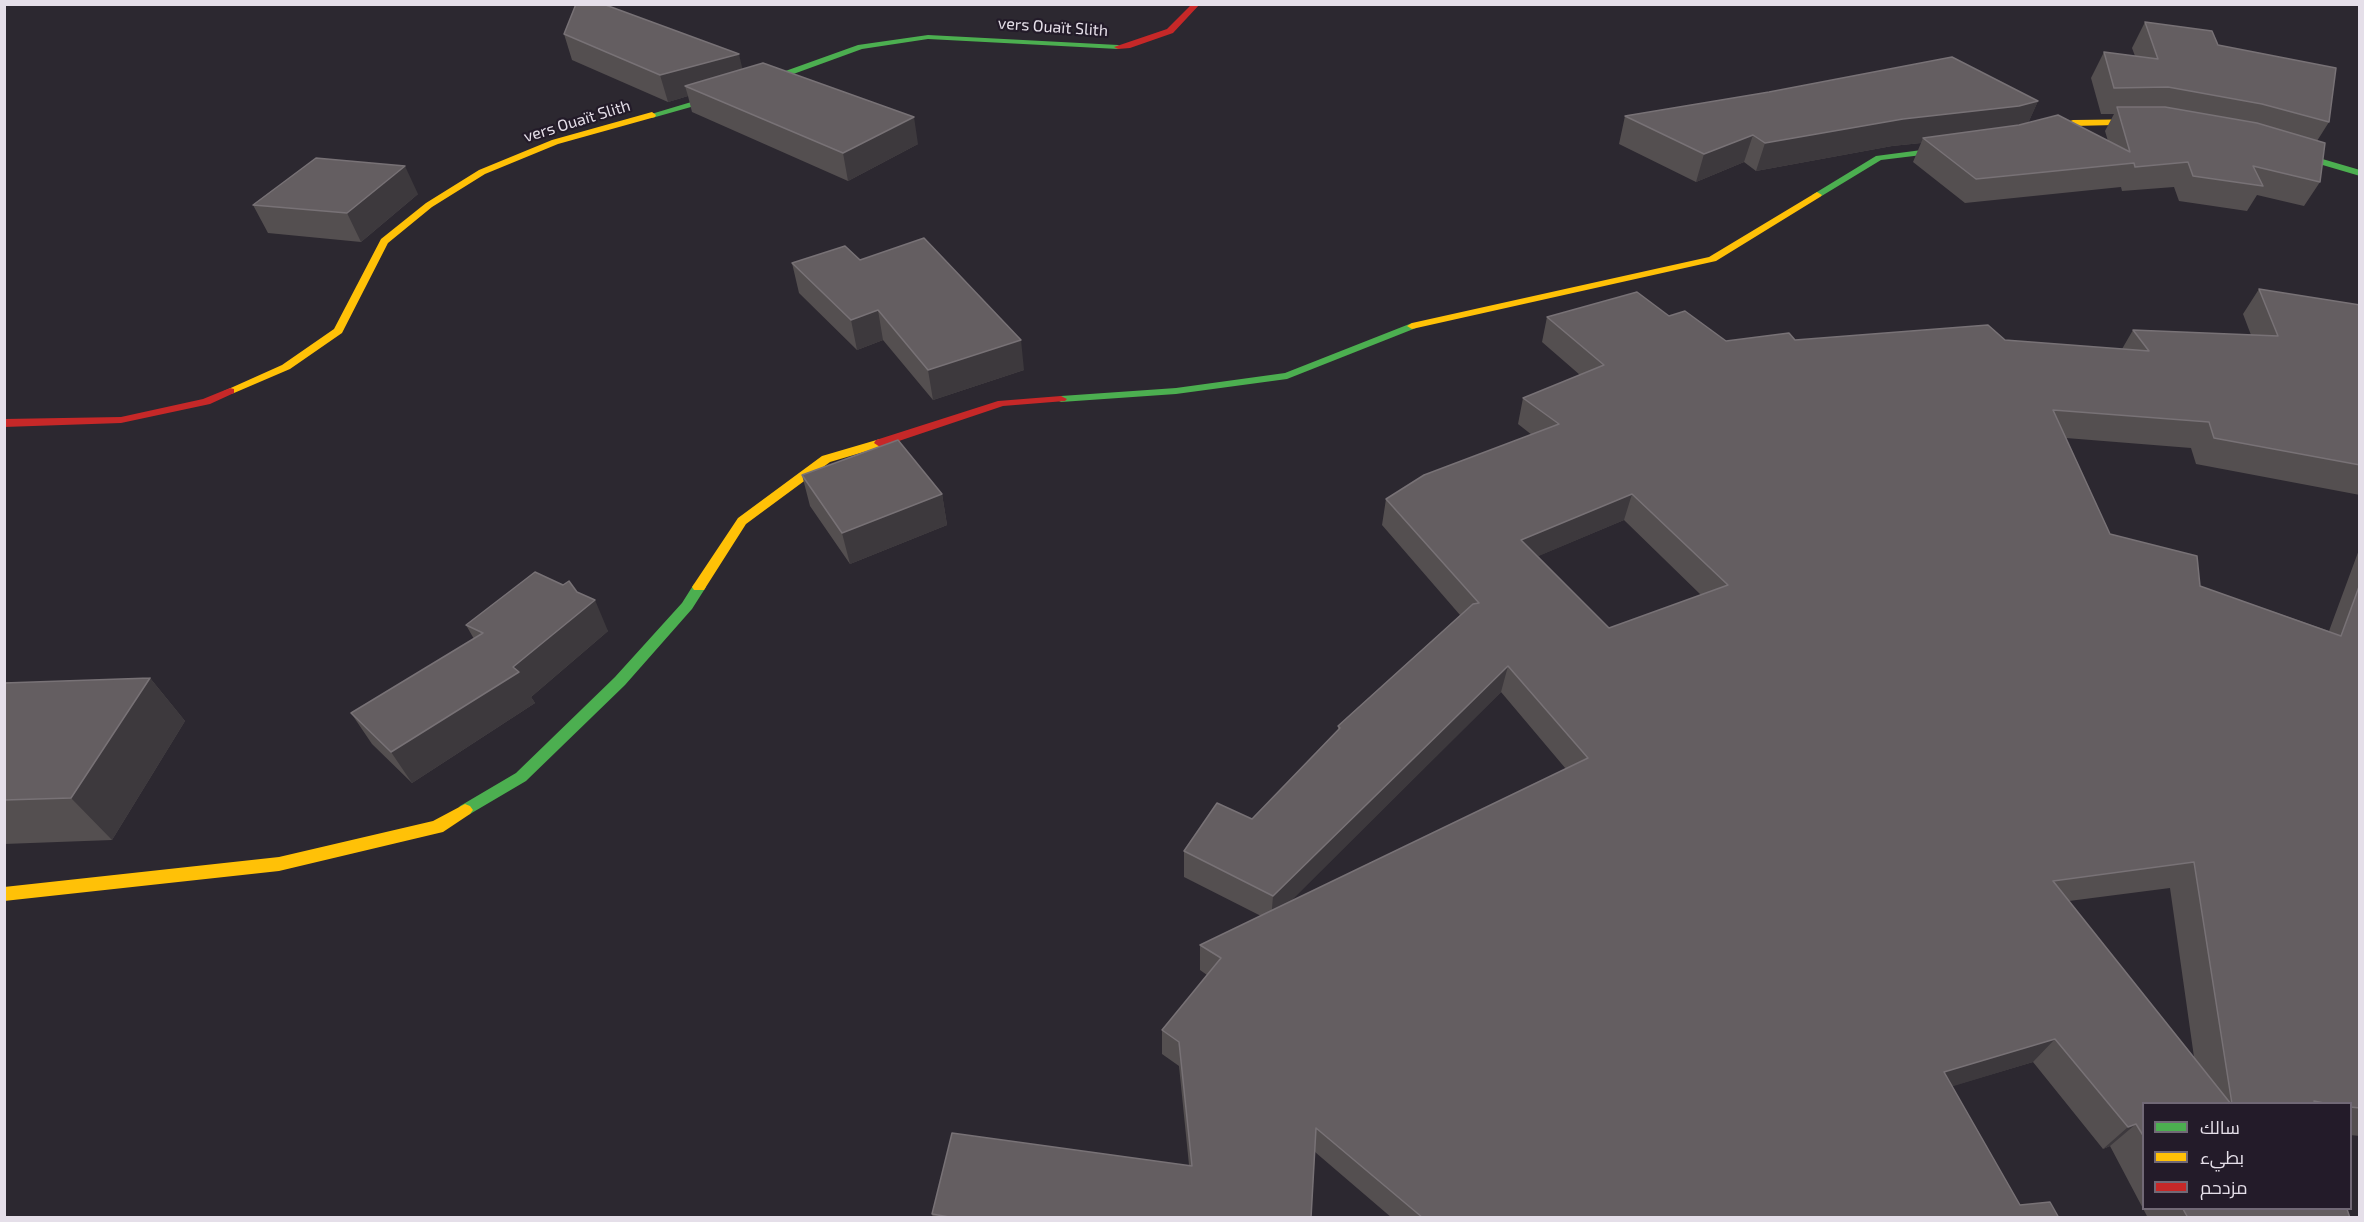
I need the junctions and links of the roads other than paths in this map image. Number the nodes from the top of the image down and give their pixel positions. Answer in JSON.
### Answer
{"nodes":[{"id":1,"x":1197,"y":4,"type":"edge"},
{"id":2,"x":2164,"y":124,"type":"edge"},
{"id":3,"x":2019,"y":138,"type":"edge"},
{"id":4,"x":1973,"y":146,"type":"edge"},
{"id":5,"x":2269,"y":146,"type":"edge"},
{"id":6,"x":2360,"y":173,"type":"edge"},
{"id":7,"x":4,"y":423,"type":"edge"},
{"id":8,"x":4,"y":894,"type":"edge"}],
"edges":[{"from":1,"to":7,"type":"street","name":"vers Ouaït Slith"},
{"from":2,"to":3,"type":"street"},
{"from":4,"to":8,"type":"street"},
{"from":5,"to":6,"type":"street"}]}
